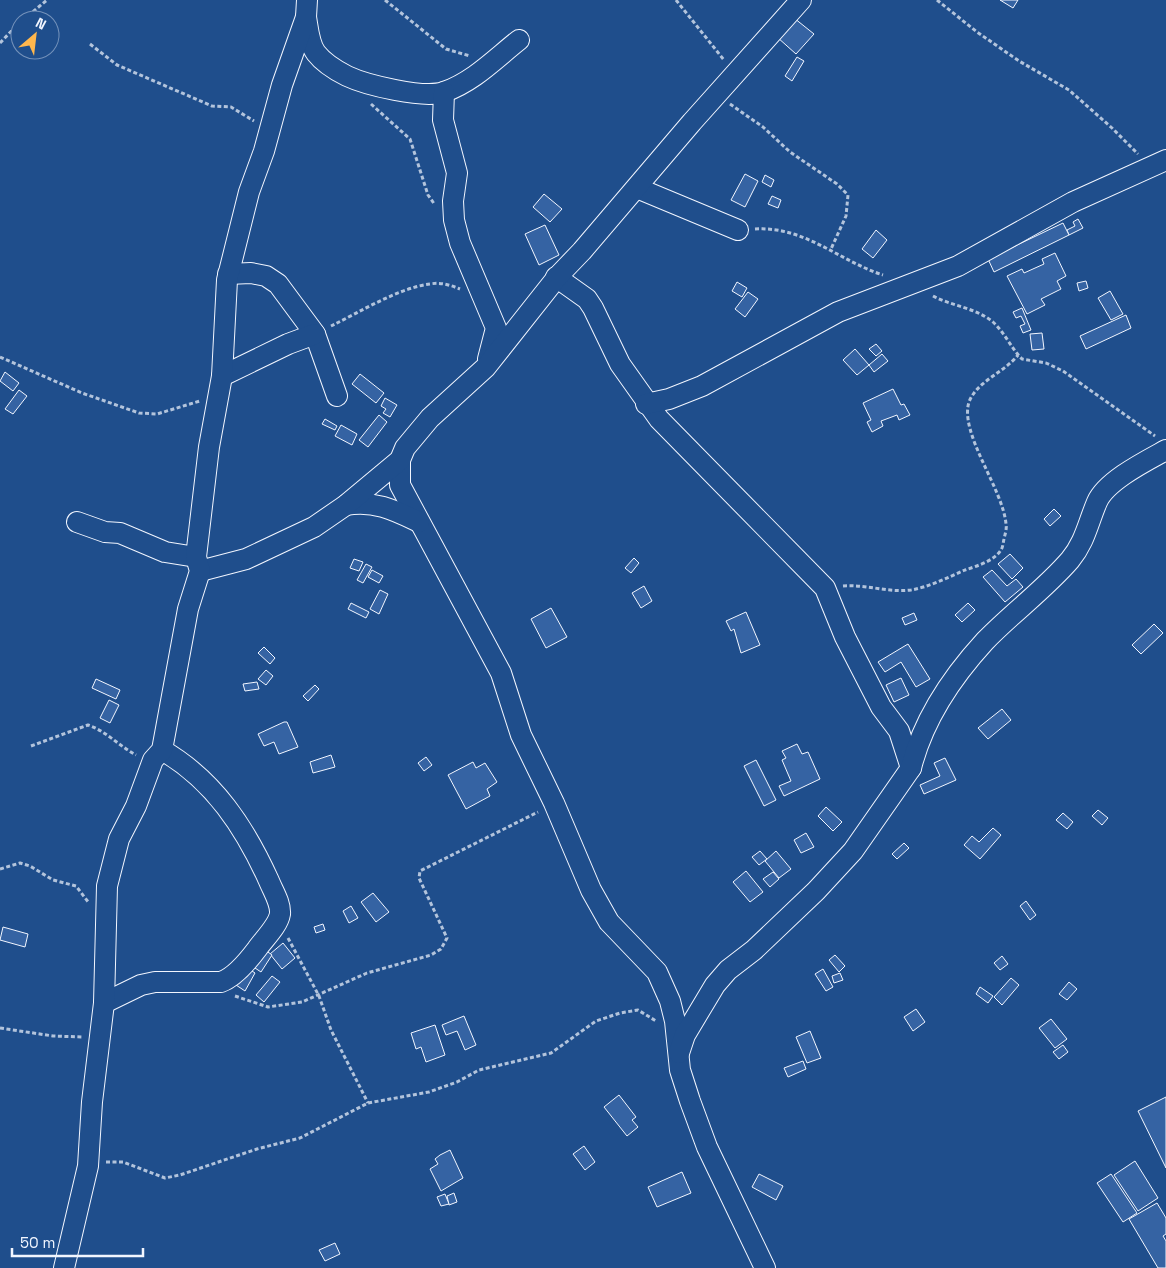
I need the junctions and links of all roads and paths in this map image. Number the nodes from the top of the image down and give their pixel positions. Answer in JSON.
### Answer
{"nodes":[{"id":1,"x":48,"y":0,"type":"edge"},
{"id":2,"x":385,"y":0,"type":"edge"},
{"id":3,"x":676,"y":0,"type":"edge"},
{"id":4,"x":800,"y":0,"type":"edge"},
{"id":5,"x":937,"y":0,"type":"edge"},
{"id":6,"x":306,"y":8,"type":"edge"},
{"id":7,"x":35,"y":10,"type":"edge"},
{"id":8,"x":10,"y":33,"type":"edge"},
{"id":9,"x":519,"y":40,"type":"dead end"},
{"id":10,"x":0,"y":43,"type":"edge"},
{"id":11,"x":90,"y":44,"type":"dead end"},
{"id":12,"x":493,"y":62,"type":"junction"},
{"id":13,"x":735,"y":74,"type":"junction"},
{"id":14,"x":365,"y":82,"type":"junction"},
{"id":15,"x":444,"y":92,"type":"junction"},
{"id":16,"x":718,"y":94,"type":"junction"},
{"id":17,"x":269,"y":131,"type":"junction"},
{"id":18,"x":1158,"y":164,"type":"edge"},
{"id":19,"x":637,"y":188,"type":"junction"},
{"id":20,"x":439,"y":211,"type":"dead end"},
{"id":21,"x":738,"y":230,"type":"joint"},
{"id":22,"x":831,"y":249,"type":"junction"},
{"id":23,"x":228,"y":274,"type":"junction"},
{"id":24,"x":556,"y":277,"type":"junction"},
{"id":25,"x":912,"y":285,"type":"junction"},
{"id":26,"x":484,"y":298,"type":"junction"},
{"id":27,"x":315,"y":334,"type":"junction"},
{"id":28,"x":1018,"y":355,"type":"junction"},
{"id":29,"x":0,"y":357,"type":"edge"},
{"id":30,"x":486,"y":367,"type":"junction"},
{"id":31,"x":221,"y":385,"type":"junction"},
{"id":32,"x":337,"y":396,"type":"dead end"},
{"id":33,"x":646,"y":404,"type":"junction"},
{"id":34,"x":1162,"y":444,"type":"edge"},
{"id":35,"x":400,"y":460,"type":"junction"},
{"id":36,"x":346,"y":505,"type":"junction"},
{"id":37,"x":77,"y":522,"type":"dead end"},
{"id":38,"x":419,"y":522,"type":"junction"},
{"id":39,"x":198,"y":564,"type":"junction"},
{"id":40,"x":825,"y":588,"type":"junction"},
{"id":41,"x":31,"y":746,"type":"dead end"},
{"id":42,"x":157,"y":755,"type":"junction"},
{"id":43,"x":911,"y":768,"type":"junction"},
{"id":44,"x":554,"y":803,"type":"junction"},
{"id":45,"x":0,"y":869,"type":"edge"},
{"id":46,"x":107,"y":911,"type":"junction"},
{"id":47,"x":280,"y":914,"type":"junction"},
{"id":48,"x":220,"y":982,"type":"junction"},
{"id":49,"x":319,"y":996,"type":"junction"},
{"id":50,"x":104,"y":1003,"type":"junction"},
{"id":51,"x":0,"y":1028,"type":"edge"},
{"id":52,"x":100,"y":1034,"type":"junction"},
{"id":53,"x":678,"y":1045,"type":"junction"},
{"id":54,"x":368,"y":1103,"type":"junction"},
{"id":55,"x":88,"y":1166,"type":"junction"},
{"id":56,"x":758,"y":1264,"type":"edge"},
{"id":57,"x":64,"y":1268,"type":"edge"}],
"edges":[{"from":1,"to":7,"type":"path"},
{"from":2,"to":12,"type":"path"},
{"from":3,"to":13,"type":"path"},
{"from":4,"to":13,"type":"street"},
{"from":5,"to":18,"type":"path"},
{"from":6,"to":14,"type":"street"},
{"from":6,"to":17,"type":"street"},
{"from":8,"to":10,"type":"path"},
{"from":9,"to":12,"type":"street"},
{"from":11,"to":17,"type":"path"},
{"from":12,"to":15,"type":"street"},
{"from":13,"to":16,"type":"street"},
{"from":14,"to":15,"type":"street"},
{"from":14,"to":20,"type":"path"},
{"from":15,"to":26,"type":"street"},
{"from":16,"to":19,"type":"street"},
{"from":16,"to":22,"type":"path"},
{"from":17,"to":23,"type":"street"},
{"from":18,"to":25,"type":"street"},
{"from":19,"to":21,"type":"street"},
{"from":19,"to":24,"type":"street"},
{"from":21,"to":22,"type":"path"},
{"from":22,"to":25,"type":"path"},
{"from":23,"to":27,"type":"street"},
{"from":23,"to":31,"type":"street"},
{"from":24,"to":30,"type":"street"},
{"from":24,"to":33,"type":"street"},
{"from":25,"to":28,"type":"path"},
{"from":25,"to":33,"type":"street"},
{"from":26,"to":27,"type":"path"},
{"from":26,"to":30,"type":"street"},
{"from":27,"to":31,"type":"street"},
{"from":27,"to":32,"type":"street"},
{"from":28,"to":34,"type":"path"},
{"from":28,"to":40,"type":"path"},
{"from":29,"to":31,"type":"path"},
{"from":30,"to":35,"type":"street"},
{"from":31,"to":39,"type":"street"},
{"from":33,"to":40,"type":"street"},
{"from":34,"to":43,"type":"street"},
{"from":35,"to":36,"type":"street"},
{"from":35,"to":38,"type":"street"},
{"from":36,"to":38,"type":"street"},
{"from":36,"to":39,"type":"street"},
{"from":37,"to":39,"type":"street"},
{"from":38,"to":44,"type":"street"},
{"from":39,"to":42,"type":"street"},
{"from":40,"to":43,"type":"street"},
{"from":41,"to":42,"type":"path"},
{"from":42,"to":46,"type":"street"},
{"from":42,"to":47,"type":"street"},
{"from":43,"to":53,"type":"street"},
{"from":44,"to":49,"type":"path"},
{"from":44,"to":53,"type":"street"},
{"from":45,"to":46,"type":"path"},
{"from":46,"to":50,"type":"street"},
{"from":47,"to":48,"type":"street"},
{"from":47,"to":49,"type":"path"},
{"from":48,"to":49,"type":"path"},
{"from":48,"to":50,"type":"street"},
{"from":49,"to":54,"type":"path"},
{"from":50,"to":52,"type":"street"},
{"from":51,"to":52,"type":"path"},
{"from":52,"to":55,"type":"street"},
{"from":53,"to":54,"type":"path"},
{"from":53,"to":56,"type":"street"},
{"from":54,"to":55,"type":"path"},
{"from":55,"to":57,"type":"street"}]}
